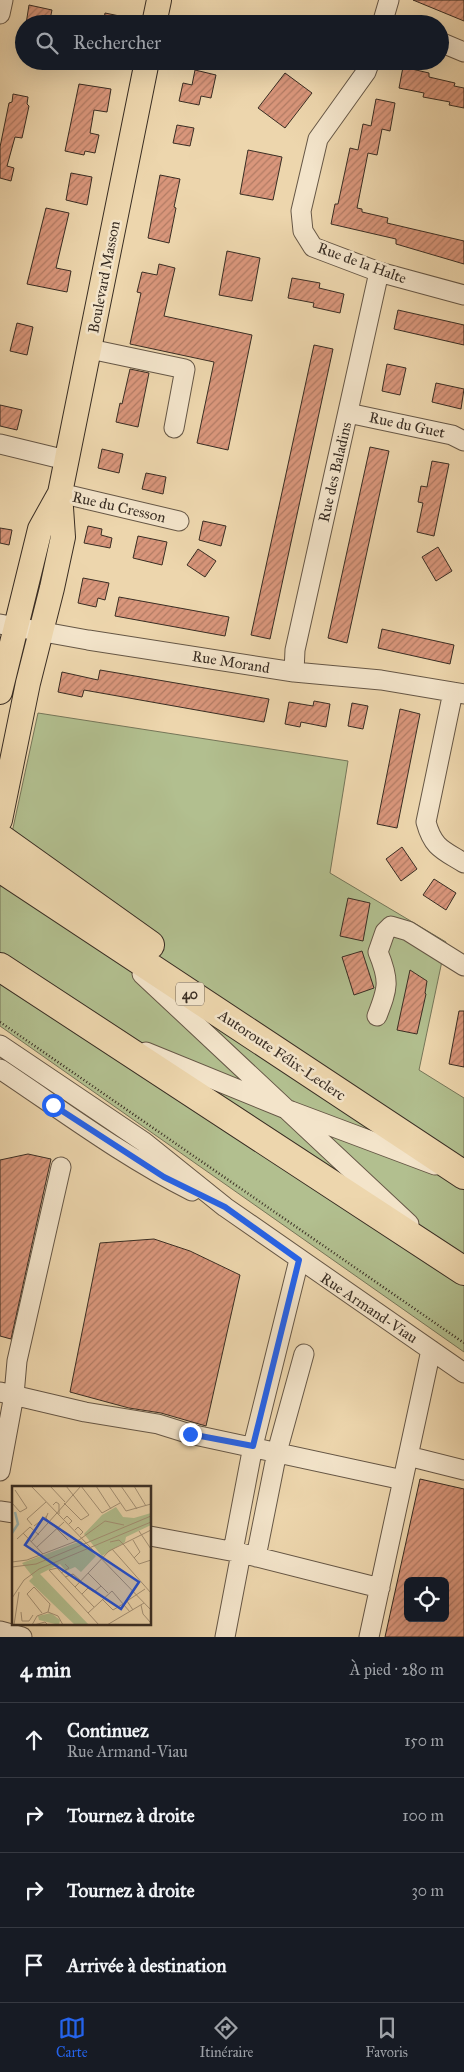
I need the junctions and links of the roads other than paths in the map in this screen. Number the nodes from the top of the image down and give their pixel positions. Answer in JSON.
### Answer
{"nodes":[{"id":1,"x":3,"y":0,"type":"edge"},
{"id":2,"x":159,"y":0,"type":"edge"},
{"id":3,"x":389,"y":0,"type":"edge"},
{"id":4,"x":0,"y":14,"type":"edge"},
{"id":5,"x":156,"y":15,"type":"edge"},
{"id":6,"x":388,"y":15,"type":"edge"},
{"id":7,"x":449,"y":46,"type":"edge"},
{"id":8,"x":464,"y":52,"type":"edge"},
{"id":9,"x":145,"y":70,"type":"edge"},
{"id":10,"x":367,"y":70,"type":"edge"},
{"id":11,"x":380,"y":272,"type":"junction"},
{"id":12,"x":464,"y":295,"type":"edge"},
{"id":13,"x":90,"y":349,"type":"junction"},
{"id":14,"x":348,"y":413,"type":"junction"},
{"id":15,"x":174,"y":428,"type":"dead end"},
{"id":16,"x":464,"y":441,"type":"edge"},
{"id":17,"x":0,"y":444,"type":"edge"},
{"id":18,"x":66,"y":460,"type":"junction"},
{"id":19,"x":60,"y":493,"type":"junction"},
{"id":20,"x":179,"y":521,"type":"dead end"},
{"id":21,"x":8,"y":624,"type":"edge"},
{"id":22,"x":40,"y":630,"type":"junction"},
{"id":23,"x":294,"y":672,"type":"junction"},
{"id":24,"x":0,"y":692,"type":"edge"},
{"id":25,"x":459,"y":693,"type":"edge"},
{"id":26,"x":0,"y":820,"type":"edge"},
{"id":27,"x":0,"y":838,"type":"edge"},
{"id":28,"x":464,"y":863,"type":"edge"},
{"id":29,"x":14,"y":868,"type":"edge"},
{"id":30,"x":96,"y":931,"type":"junction"},
{"id":31,"x":464,"y":966,"type":"edge"},
{"id":32,"x":2,"y":968,"type":"edge"},
{"id":33,"x":212,"y":990,"type":"junction"},
{"id":34,"x":377,"y":1016,"type":"dead end"},
{"id":35,"x":109,"y":1037,"type":"junction"},
{"id":36,"x":0,"y":1045,"type":"edge"},
{"id":37,"x":0,"y":1069,"type":"edge"},
{"id":38,"x":365,"y":1110,"type":"junction"},
{"id":39,"x":290,"y":1111,"type":"junction"},
{"id":40,"x":464,"y":1153,"type":"edge"},
{"id":41,"x":61,"y":1167,"type":"dead end"},
{"id":42,"x":464,"y":1176,"type":"edge"},
{"id":43,"x":225,"y":1207,"type":"junction"},
{"id":44,"x":299,"y":1260,"type":"junction"},
{"id":45,"x":454,"y":1265,"type":"edge"},
{"id":46,"x":431,"y":1350,"type":"junction"},
{"id":47,"x":304,"y":1354,"type":"dead end"},
{"id":48,"x":464,"y":1373,"type":"edge"},
{"id":49,"x":7,"y":1394,"type":"edge"},
{"id":50,"x":253,"y":1446,"type":"junction"},
{"id":51,"x":277,"y":1452,"type":"junction"},
{"id":52,"x":408,"y":1456,"type":"junction"},
{"id":53,"x":464,"y":1470,"type":"edge"},
{"id":54,"x":0,"y":1471,"type":"edge"},
{"id":55,"x":403,"y":1480,"type":"junction"},
{"id":56,"x":151,"y":1536,"type":"edge"},
{"id":57,"x":243,"y":1554,"type":"junction"},
{"id":58,"x":380,"y":1588,"type":"junction"},
{"id":59,"x":0,"y":1631,"type":"edge"},
{"id":60,"x":22,"y":1637,"type":"edge"},
{"id":61,"x":225,"y":1637,"type":"edge"},
{"id":62,"x":369,"y":1637,"type":"edge"}],
"edges":[{"from":1,"to":4,"type":"street"},
{"from":2,"to":5,"type":"main road"},
{"from":3,"to":6,"type":"street"},
{"from":7,"to":8,"type":"street"},
{"from":9,"to":13,"type":"main road","name":"Boulevard Masson"},
{"from":10,"to":11,"type":"street","name":"Rue de la Halte"},
{"from":11,"to":12,"type":"street","name":"Rue de la Halte"},
{"from":11,"to":14,"type":"street","name":"Rue des Baladins"},
{"from":13,"to":15,"type":"street"},
{"from":13,"to":18,"type":"main road","name":"Boulevard Masson"},
{"from":14,"to":16,"type":"street","name":"Rue du Guet"},
{"from":14,"to":23,"type":"street","name":"Rue des Baladins"},
{"from":17,"to":18,"type":"street"},
{"from":18,"to":19,"type":"main road","name":"Boulevard Masson"},
{"from":19,"to":20,"type":"street","name":"Rue du Cresson"},
{"from":19,"to":21,"type":"main road","name":"Boulevard Masson"},
{"from":19,"to":22,"type":"main road","name":"Boulevard Masson"},
{"from":21,"to":22,"type":"street","name":"Rue Morand"},
{"from":21,"to":24,"type":"main road","name":"Boulevard Masson"},
{"from":22,"to":23,"type":"street","name":"Rue Morand"},
{"from":22,"to":26,"type":"main road","name":"Boulevard Masson"},
{"from":23,"to":25,"type":"street","name":"Rue Morand"},
{"from":25,"to":28,"type":"street"},
{"from":27,"to":29,"type":"highway"},
{"from":29,"to":30,"type":"highway","name":"Autoroute Félix-Leclerc","number":"40"},
{"from":29,"to":33,"type":"highway"},
{"from":30,"to":38,"type":"highway","name":"Autoroute Félix-Leclerc","number":"40"},
{"from":30,"to":39,"type":"street"},
{"from":31,"to":34,"type":"street"},
{"from":32,"to":35,"type":"highway"},
{"from":33,"to":38,"type":"highway"},
{"from":33,"to":40,"type":"highway"},
{"from":35,"to":39,"type":"street"},
{"from":35,"to":45,"type":"highway"},
{"from":36,"to":43,"type":"street","name":"Rue Armand-Viau"},
{"from":37,"to":43,"type":"street","name":"Rue Armand-Viau"},
{"from":38,"to":42,"type":"highway","name":"Autoroute Félix-Leclerc","number":"40"},
{"from":39,"to":42,"type":"street"},
{"from":39,"to":45,"type":"street"},
{"from":41,"to":49,"type":"street"},
{"from":43,"to":44,"type":"street","name":"Rue Armand-Viau"},
{"from":44,"to":46,"type":"street","name":"Rue Armand-Viau"},
{"from":44,"to":50,"type":"street"},
{"from":46,"to":48,"type":"street","name":"Rue Armand-Viau"},
{"from":46,"to":52,"type":"street"},
{"from":47,"to":51,"type":"street"},
{"from":49,"to":50,"type":"street"},
{"from":49,"to":54,"type":"street"},
{"from":50,"to":51,"type":"street"},
{"from":50,"to":57,"type":"street"},
{"from":51,"to":55,"type":"street"},
{"from":51,"to":57,"type":"street"},
{"from":52,"to":53,"type":"street"},
{"from":52,"to":55,"type":"street"},
{"from":55,"to":58,"type":"street"},
{"from":56,"to":57,"type":"street"},
{"from":57,"to":58,"type":"street"},
{"from":57,"to":61,"type":"street"},
{"from":58,"to":62,"type":"street"},
{"from":59,"to":60,"type":"street"}]}
